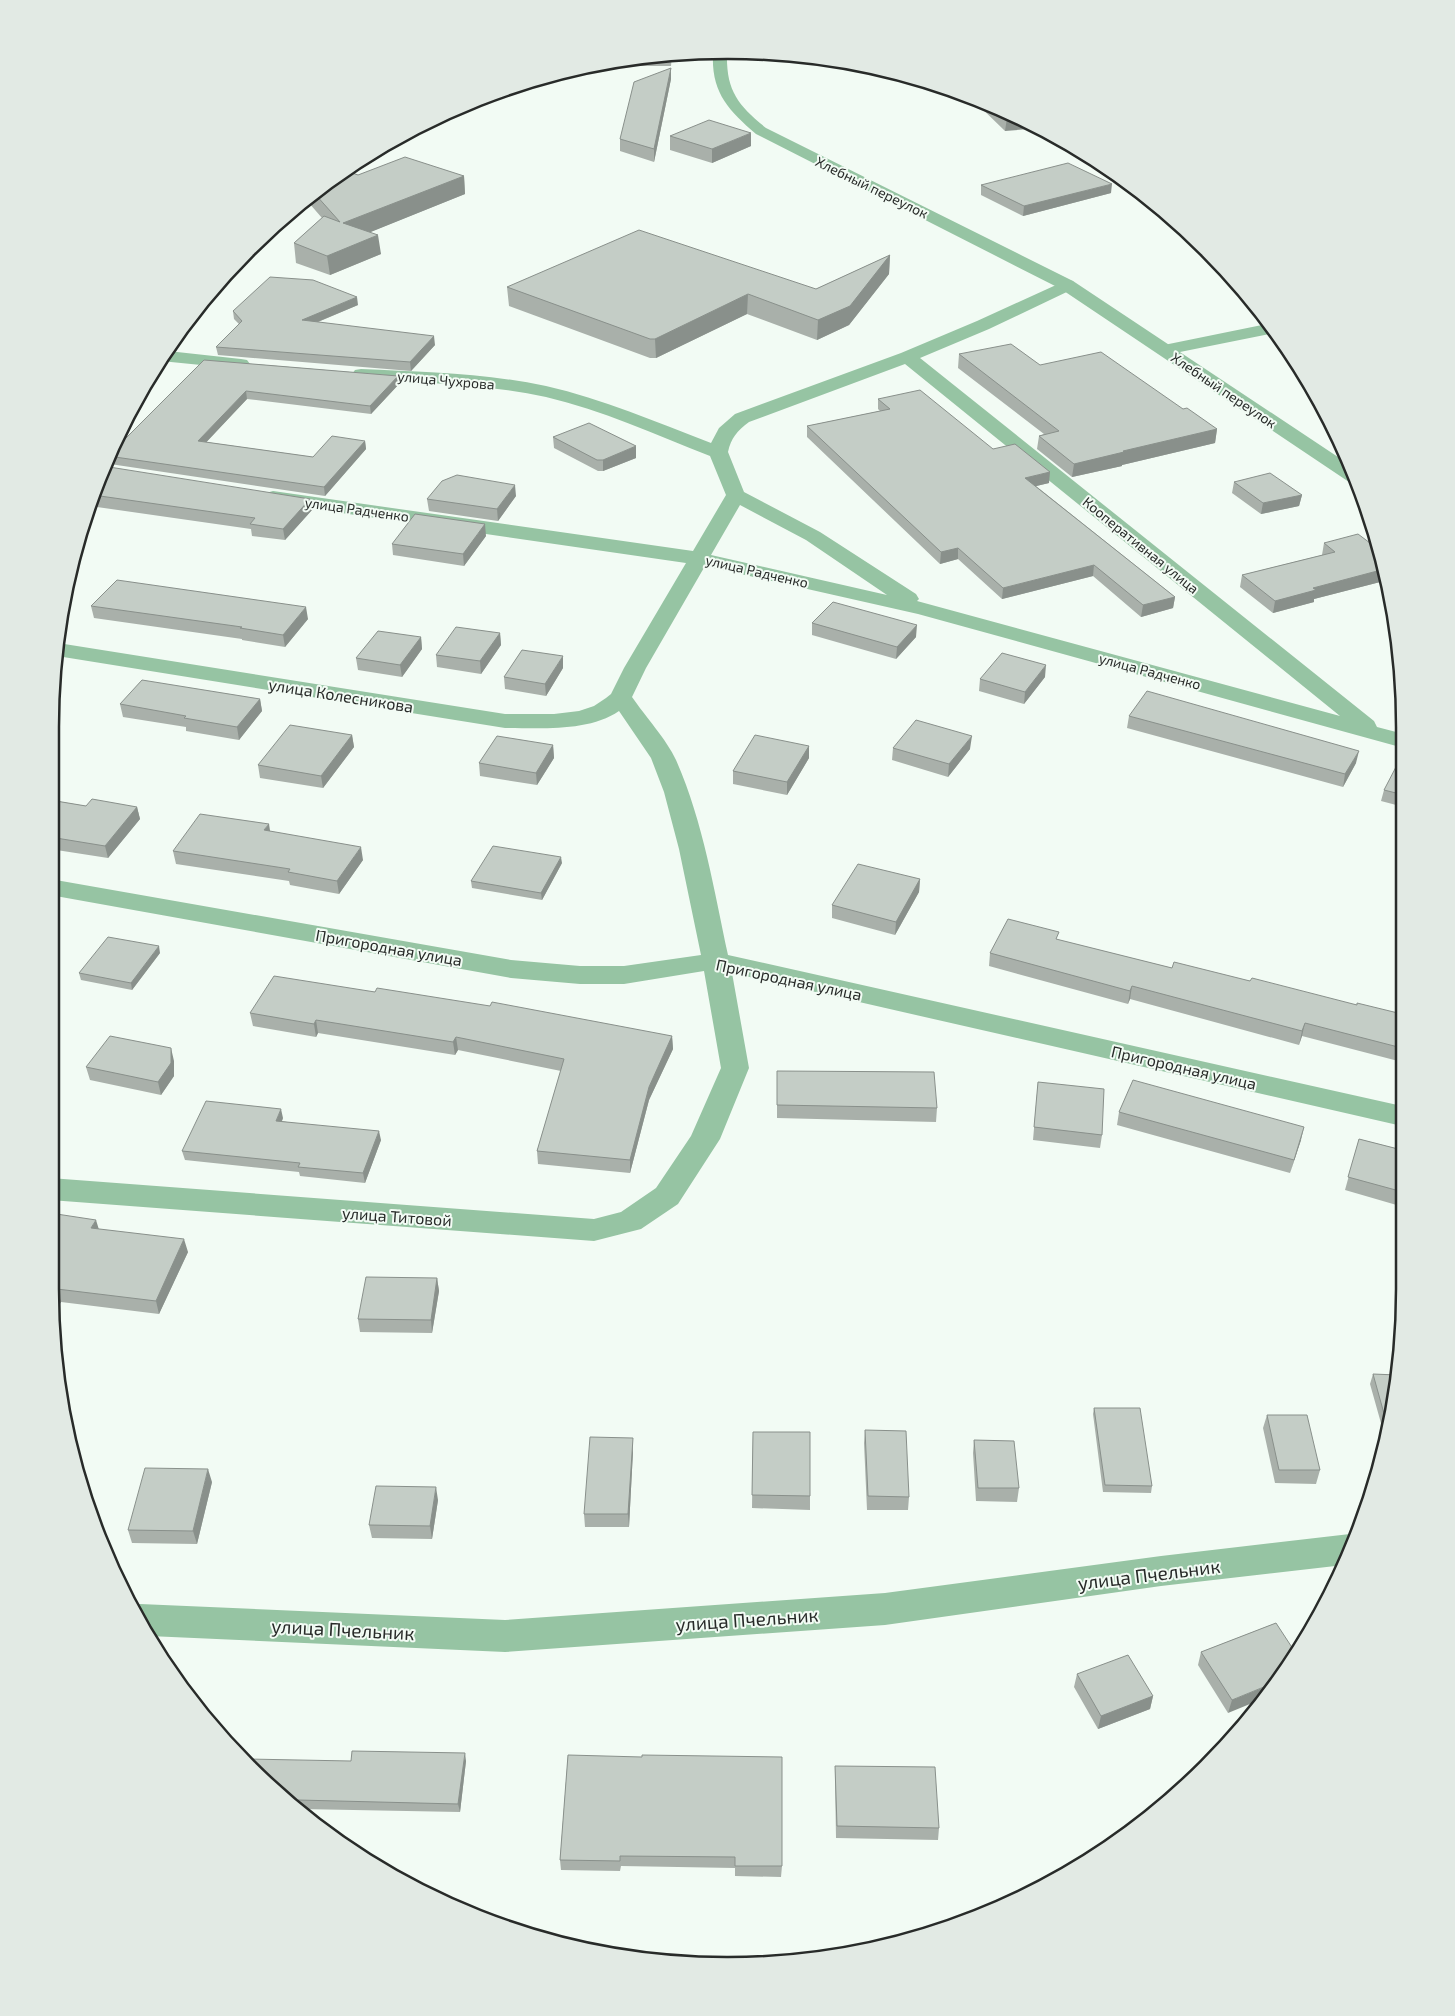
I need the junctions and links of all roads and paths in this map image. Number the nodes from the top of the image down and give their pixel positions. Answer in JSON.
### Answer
{"nodes":[{"id":1,"x":719,"y":59,"type":"edge"},
{"id":2,"x":1067,"y":284,"type":"junction"},
{"id":3,"x":1265,"y":330,"type":"edge"},
{"id":4,"x":1165,"y":350,"type":"junction"},
{"id":5,"x":171,"y":357,"type":"edge"},
{"id":6,"x":907,"y":357,"type":"junction"},
{"id":7,"x":263,"y":366,"type":"edge"},
{"id":8,"x":341,"y":372,"type":"edge"},
{"id":9,"x":718,"y":452,"type":"junction"},
{"id":10,"x":1344,"y":470,"type":"edge"},
{"id":11,"x":252,"y":494,"type":"edge"},
{"id":12,"x":736,"y":495,"type":"junction"},
{"id":13,"x":698,"y":558,"type":"junction"},
{"id":14,"x":922,"y":609,"type":"junction"},
{"id":15,"x":63,"y":651,"type":"edge"},
{"id":16,"x":621,"y":697,"type":"junction"},
{"id":17,"x":1374,"y":733,"type":"junction"},
{"id":18,"x":1396,"y":739,"type":"edge"},
{"id":19,"x":59,"y":889,"type":"edge"},
{"id":20,"x":716,"y":961,"type":"junction"},
{"id":21,"x":1396,"y":1115,"type":"edge"},
{"id":22,"x":59,"y":1190,"type":"edge"},
{"id":23,"x":1342,"y":1550,"type":"edge"},
{"id":24,"x":147,"y":1620,"type":"edge"}],
"edges":[{"from":1,"to":2,"type":"street","name":"Хлебный переулок"},
{"from":2,"to":4,"type":"street","name":"Хлебный переулок"},
{"from":2,"to":6,"type":"street"},
{"from":3,"to":4,"type":"street"},
{"from":4,"to":10,"type":"street","name":"Хлебный переулок"},
{"from":5,"to":7,"type":"street"},
{"from":6,"to":9,"type":"street"},
{"from":6,"to":17,"type":"street","name":"Кооперативная улица"},
{"from":8,"to":9,"type":"street","name":"улица Чухрова"},
{"from":9,"to":12,"type":"street"},
{"from":11,"to":13,"type":"street","name":"улица Радченко"},
{"from":12,"to":13,"type":"street"},
{"from":12,"to":14,"type":"street"},
{"from":13,"to":14,"type":"street","name":"улица Радченко"},
{"from":13,"to":16,"type":"street"},
{"from":14,"to":17,"type":"street","name":"улица Радченко"},
{"from":15,"to":16,"type":"street","name":"улица Колесникова"},
{"from":16,"to":20,"type":"street","name":"улица Титовой"},
{"from":17,"to":18,"type":"street","name":"улица Радченко"},
{"from":19,"to":20,"type":"street","name":"Пригородная улица"},
{"from":20,"to":21,"type":"street","name":"Пригородная улица"},
{"from":20,"to":22,"type":"street","name":"улица Титовой"},
{"from":23,"to":24,"type":"street","name":"улица Пчельник"}]}
